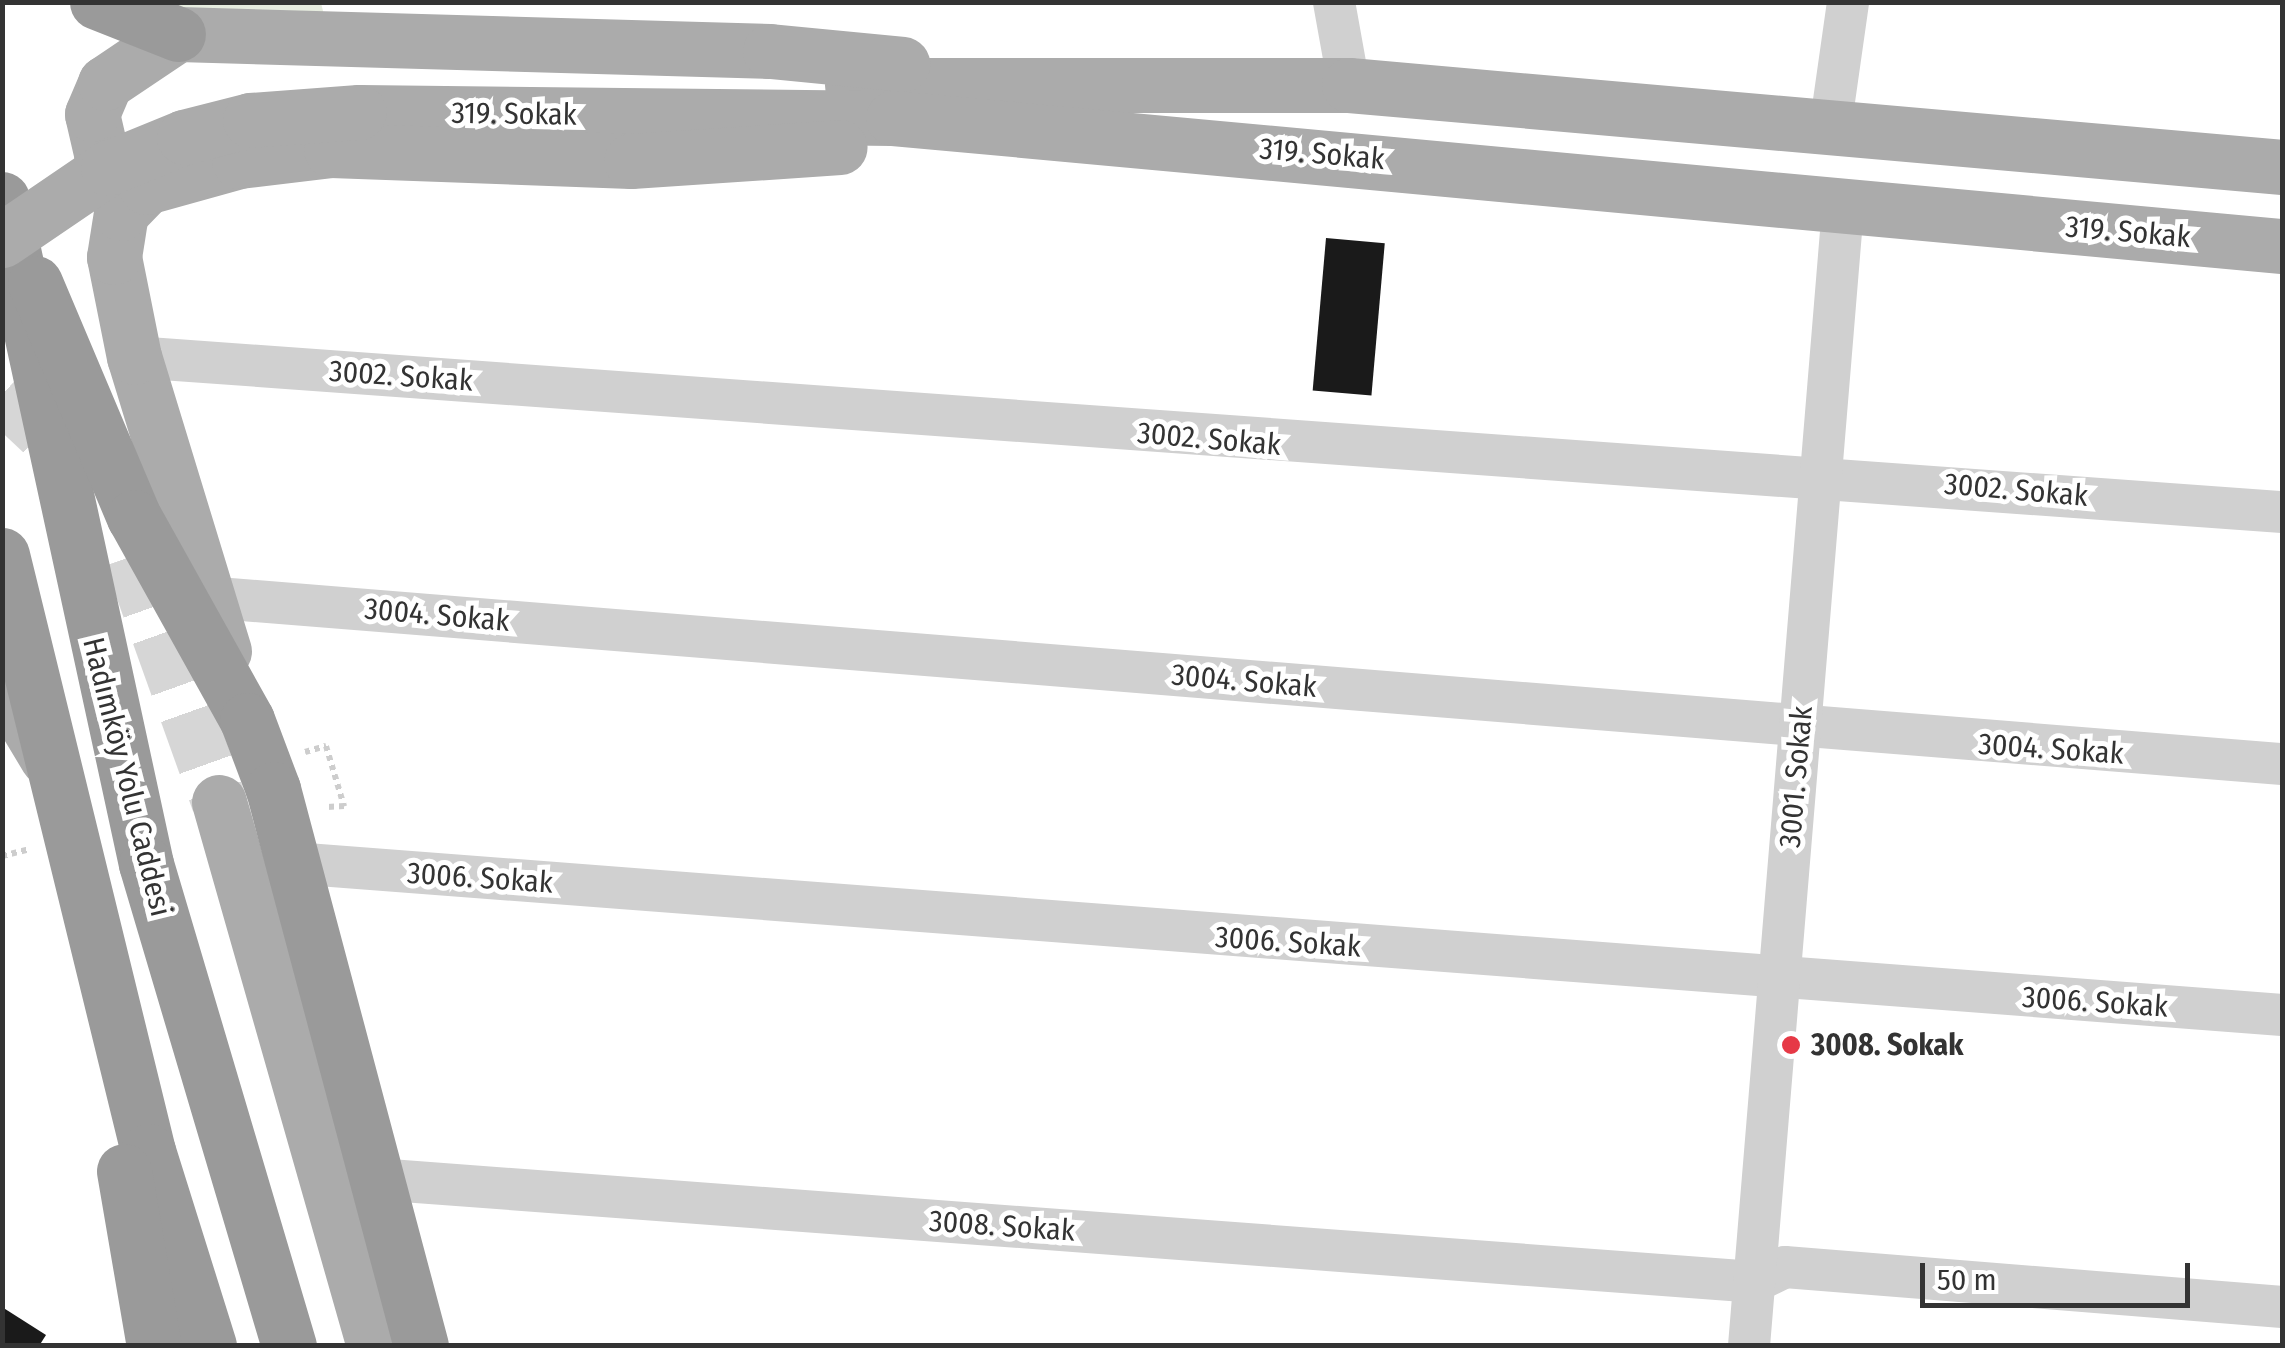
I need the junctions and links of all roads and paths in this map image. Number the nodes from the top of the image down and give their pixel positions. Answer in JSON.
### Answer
{"nodes":[{"id":1,"x":98,"y":2,"type":"edge"},
{"id":2,"x":1334,"y":2,"type":"edge"},
{"id":3,"x":1848,"y":2,"type":"edge"},
{"id":4,"x":178,"y":34,"type":"junction"},
{"id":5,"x":972,"y":81,"type":"junction"},
{"id":6,"x":1349,"y":85,"type":"junction"},
{"id":7,"x":359,"y":96,"type":"junction"},
{"id":8,"x":1831,"y":122,"type":"junction"},
{"id":9,"x":1044,"y":134,"type":"junction"},
{"id":10,"x":2273,"y":159,"type":"edge"},
{"id":11,"x":146,"y":188,"type":"junction"},
{"id":12,"x":2,"y":200,"type":"edge"},
{"id":13,"x":1843,"y":208,"type":"junction"},
{"id":14,"x":2282,"y":246,"type":"edge"},
{"id":15,"x":8,"y":250,"type":"edge"},
{"id":16,"x":134,"y":357,"type":"junction"},
{"id":17,"x":1819,"y":484,"type":"junction"},
{"id":18,"x":2282,"y":512,"type":"edge"},
{"id":19,"x":2,"y":555,"type":"edge"},
{"id":20,"x":205,"y":596,"type":"junction"},
{"id":21,"x":2,"y":683,"type":"edge"},
{"id":22,"x":247,"y":720,"type":"junction"},
{"id":23,"x":1800,"y":732,"type":"junction"},
{"id":24,"x":326,"y":746,"type":"dead end"},
{"id":25,"x":2282,"y":764,"type":"edge"},
{"id":26,"x":52,"y":766,"type":"junction"},
{"id":27,"x":323,"y":794,"type":"dead end"},
{"id":28,"x":219,"y":802,"type":"tunnel mouth"},
{"id":29,"x":293,"y":864,"type":"junction"},
{"id":30,"x":1779,"y":980,"type":"junction"},
{"id":31,"x":2282,"y":1015,"type":"edge"},
{"id":32,"x":119,"y":1024,"type":"junction"},
{"id":33,"x":376,"y":1179,"type":"junction"},
{"id":34,"x":1754,"y":1282,"type":"junction"},
{"id":35,"x":2282,"y":1307,"type":"edge"},
{"id":36,"x":154,"y":1346,"type":"edge"},
{"id":37,"x":209,"y":1346,"type":"edge"},
{"id":38,"x":289,"y":1346,"type":"edge"},
{"id":39,"x":374,"y":1346,"type":"edge"},
{"id":40,"x":421,"y":1346,"type":"edge"},
{"id":41,"x":1749,"y":1346,"type":"edge"}],
"edges":[{"from":1,"to":4,"type":"highway"},
{"from":2,"to":6,"type":"street"},
{"from":3,"to":8,"type":"street"},
{"from":4,"to":5,"type":"main road"},
{"from":4,"to":11,"type":"main road"},
{"from":5,"to":6,"type":"main road","name":"319. Sokak"},
{"from":5,"to":7,"type":"main road","name":"319. Sokak"},
{"from":6,"to":8,"type":"main road","name":"319. Sokak"},
{"from":7,"to":9,"type":"main road","name":"319. Sokak"},
{"from":7,"to":12,"type":"main road"},
{"from":7,"to":15,"type":"main road","bridge":true},
{"from":8,"to":10,"type":"main road","name":"319. Sokak"},
{"from":9,"to":11,"type":"main road"},
{"from":9,"to":13,"type":"main road","name":"319. Sokak"},
{"from":11,"to":16,"type":"main road"},
{"from":12,"to":15,"type":"highway","name":"Hadımköy Yolu Caddesi"},
{"from":13,"to":14,"type":"main road","name":"319. Sokak"},
{"from":13,"to":17,"type":"street","name":"3001. Sokak"},
{"from":15,"to":22,"type":"highway"},
{"from":15,"to":38,"type":"highway","name":"Hadımköy Yolu Caddesi"},
{"from":16,"to":17,"type":"street","name":"3002. Sokak"},
{"from":16,"to":20,"type":"main road"},
{"from":17,"to":18,"type":"street","name":"3002. Sokak"},
{"from":17,"to":23,"type":"street","name":"3001. Sokak"},
{"from":19,"to":26,"type":"highway"},
{"from":20,"to":22,"type":"main road"},
{"from":20,"to":23,"type":"street","name":"3004. Sokak"},
{"from":21,"to":26,"type":"main road"},
{"from":22,"to":29,"type":"highway"},
{"from":23,"to":25,"type":"street","name":"3004. Sokak"},
{"from":23,"to":30,"type":"street","name":"3001. Sokak"},
{"from":24,"to":27,"type":"path"},
{"from":26,"to":32,"type":"highway"},
{"from":28,"to":39,"type":"main road"},
{"from":29,"to":30,"type":"street","name":"3006. Sokak"},
{"from":29,"to":33,"type":"highway"},
{"from":30,"to":31,"type":"street","name":"3006. Sokak"},
{"from":30,"to":34,"type":"street","name":"3001. Sokak"},
{"from":32,"to":36,"type":"highway"},
{"from":32,"to":37,"type":"highway"},
{"from":33,"to":34,"type":"street","name":"3008. Sokak"},
{"from":33,"to":40,"type":"highway"},
{"from":34,"to":35,"type":"street","name":"3008. Sokak"},
{"from":34,"to":41,"type":"street","name":"3001. Sokak"}]}
